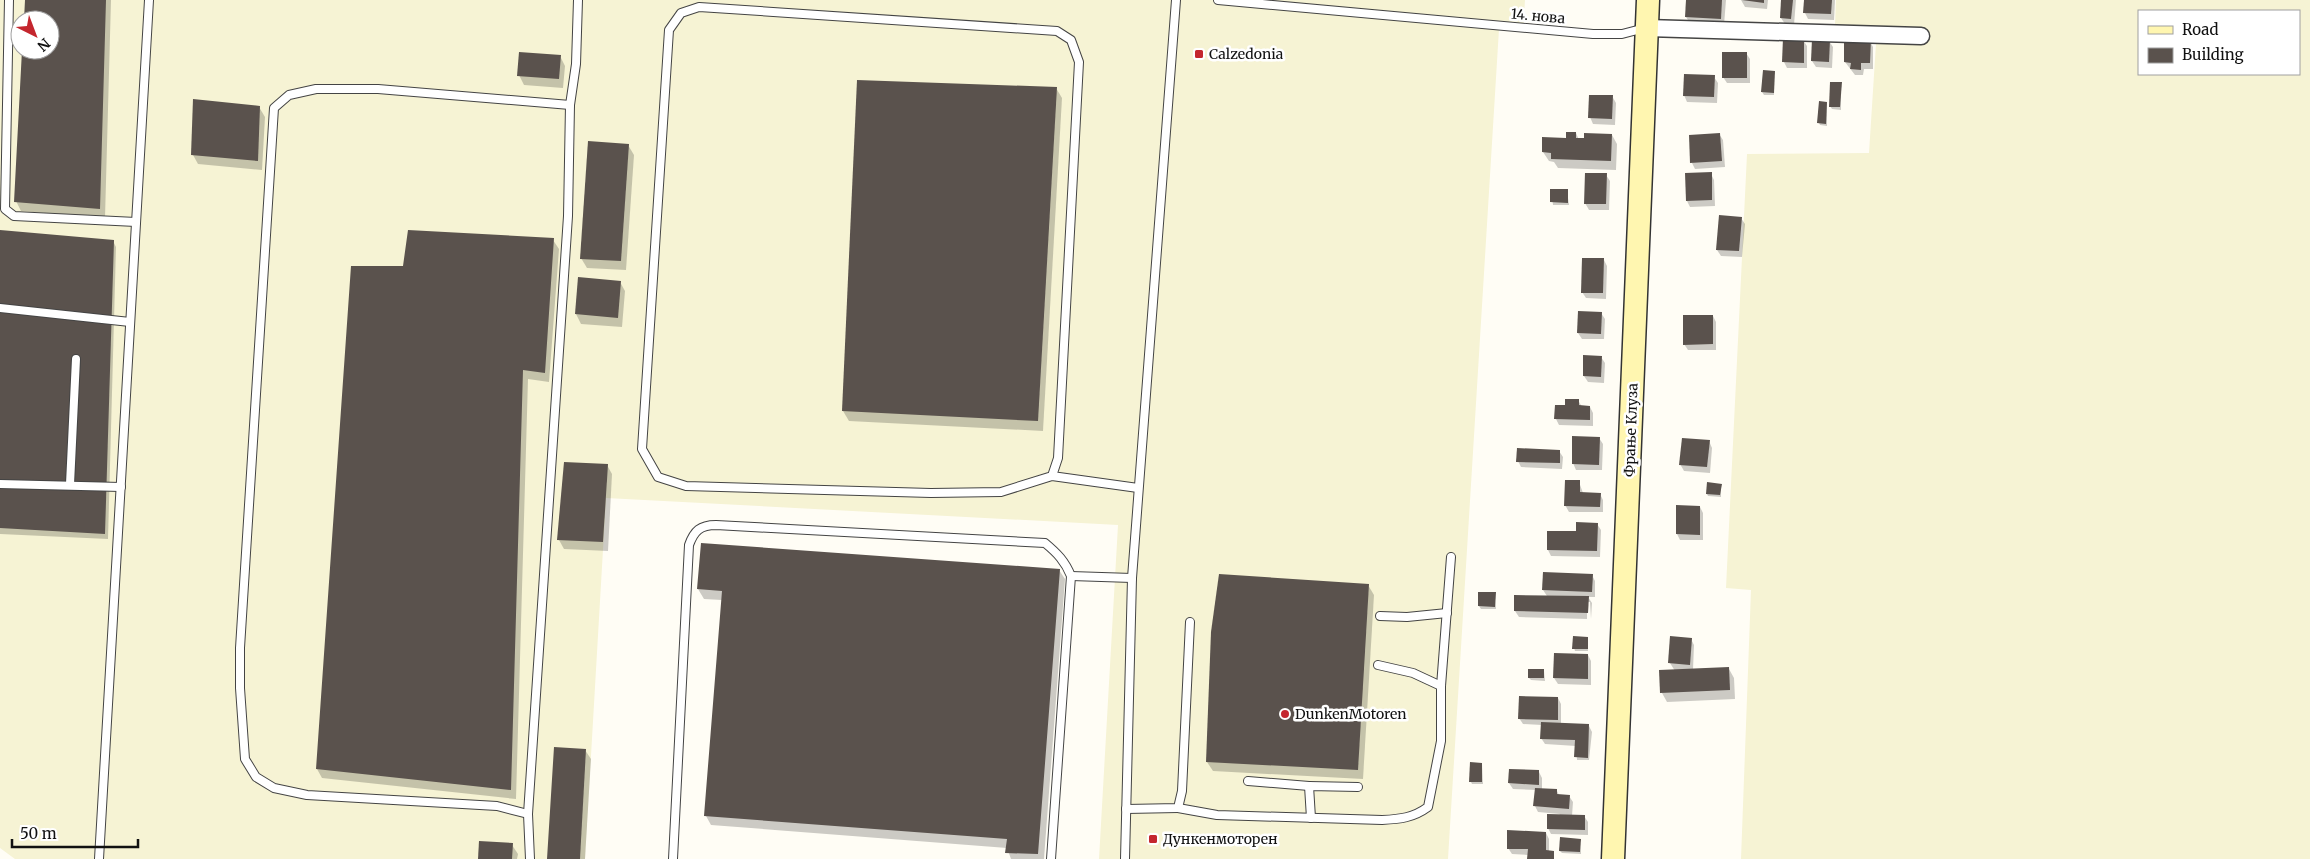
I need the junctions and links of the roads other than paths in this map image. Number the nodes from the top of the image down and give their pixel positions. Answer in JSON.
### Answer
{"nodes":[{"id":1,"x":9,"y":0,"type":"edge"},
{"id":2,"x":149,"y":0,"type":"edge"},
{"id":3,"x":578,"y":0,"type":"edge"},
{"id":4,"x":1176,"y":0,"type":"edge"},
{"id":5,"x":1218,"y":0,"type":"edge"},
{"id":6,"x":1648,"y":0,"type":"edge"},
{"id":7,"x":1647,"y":28,"type":"junction"},
{"id":8,"x":1921,"y":36,"type":"dead end"},
{"id":9,"x":570,"y":105,"type":"junction"},
{"id":10,"x":136,"y":222,"type":"junction"},
{"id":11,"x":0,"y":308,"type":"edge"},
{"id":12,"x":130,"y":322,"type":"junction"},
{"id":13,"x":76,"y":359,"type":"dead end"},
{"id":14,"x":1052,"y":476,"type":"junction"},
{"id":15,"x":0,"y":484,"type":"edge"},
{"id":16,"x":70,"y":484,"type":"junction"},
{"id":17,"x":120,"y":487,"type":"junction"},
{"id":18,"x":1138,"y":488,"type":"junction"},
{"id":19,"x":1451,"y":557,"type":"dead end"},
{"id":20,"x":1070,"y":576,"type":"junction"},
{"id":21,"x":1132,"y":578,"type":"junction"},
{"id":22,"x":1447,"y":613,"type":"junction"},
{"id":23,"x":1380,"y":616,"type":"dead end"},
{"id":24,"x":1190,"y":622,"type":"dead end"},
{"id":25,"x":1378,"y":665,"type":"dead end"},
{"id":26,"x":1441,"y":686,"type":"junction"},
{"id":27,"x":1248,"y":781,"type":"dead end"},
{"id":28,"x":1310,"y":786,"type":"junction"},
{"id":29,"x":1358,"y":787,"type":"dead end"},
{"id":30,"x":1178,"y":808,"type":"junction"},
{"id":31,"x":1126,"y":809,"type":"junction"},
{"id":32,"x":528,"y":814,"type":"junction"},
{"id":33,"x":1311,"y":818,"type":"junction"},
{"id":34,"x":99,"y":859,"type":"edge"},
{"id":35,"x":530,"y":859,"type":"edge"},
{"id":36,"x":673,"y":859,"type":"edge"},
{"id":37,"x":1051,"y":859,"type":"edge"},
{"id":38,"x":1125,"y":859,"type":"edge"},
{"id":39,"x":1613,"y":859,"type":"edge"}],
"edges":[{"from":1,"to":10,"type":"lane"},
{"from":2,"to":10,"type":"lane"},
{"from":3,"to":9,"type":"lane"},
{"from":4,"to":18,"type":"lane"},
{"from":5,"to":7,"type":"lane","name":"14. нова"},
{"from":6,"to":7,"type":"main road","name":"Фрање Клуза"},
{"from":7,"to":8,"type":"street"},
{"from":7,"to":39,"type":"main road","name":"Фрање Клуза"},
{"from":9,"to":32,"type":"lane"},
{"from":9,"to":32,"type":"lane"},
{"from":10,"to":12,"type":"lane"},
{"from":11,"to":12,"type":"lane"},
{"from":12,"to":17,"type":"lane"},
{"from":13,"to":16,"type":"lane"},
{"from":14,"to":14,"type":"lane"},
{"from":14,"to":18,"type":"lane"},
{"from":15,"to":16,"type":"lane"},
{"from":16,"to":17,"type":"lane"},
{"from":17,"to":34,"type":"lane"},
{"from":18,"to":21,"type":"lane"},
{"from":19,"to":22,"type":"lane"},
{"from":20,"to":21,"type":"lane"},
{"from":20,"to":36,"type":"lane"},
{"from":20,"to":37,"type":"lane"},
{"from":21,"to":31,"type":"lane"},
{"from":22,"to":23,"type":"lane"},
{"from":22,"to":26,"type":"lane"},
{"from":24,"to":30,"type":"lane"},
{"from":25,"to":26,"type":"lane"},
{"from":26,"to":33,"type":"lane"},
{"from":27,"to":28,"type":"lane"},
{"from":28,"to":29,"type":"lane"},
{"from":28,"to":33,"type":"lane"},
{"from":30,"to":31,"type":"lane"},
{"from":30,"to":33,"type":"lane"},
{"from":31,"to":38,"type":"lane"},
{"from":32,"to":35,"type":"lane"}]}
